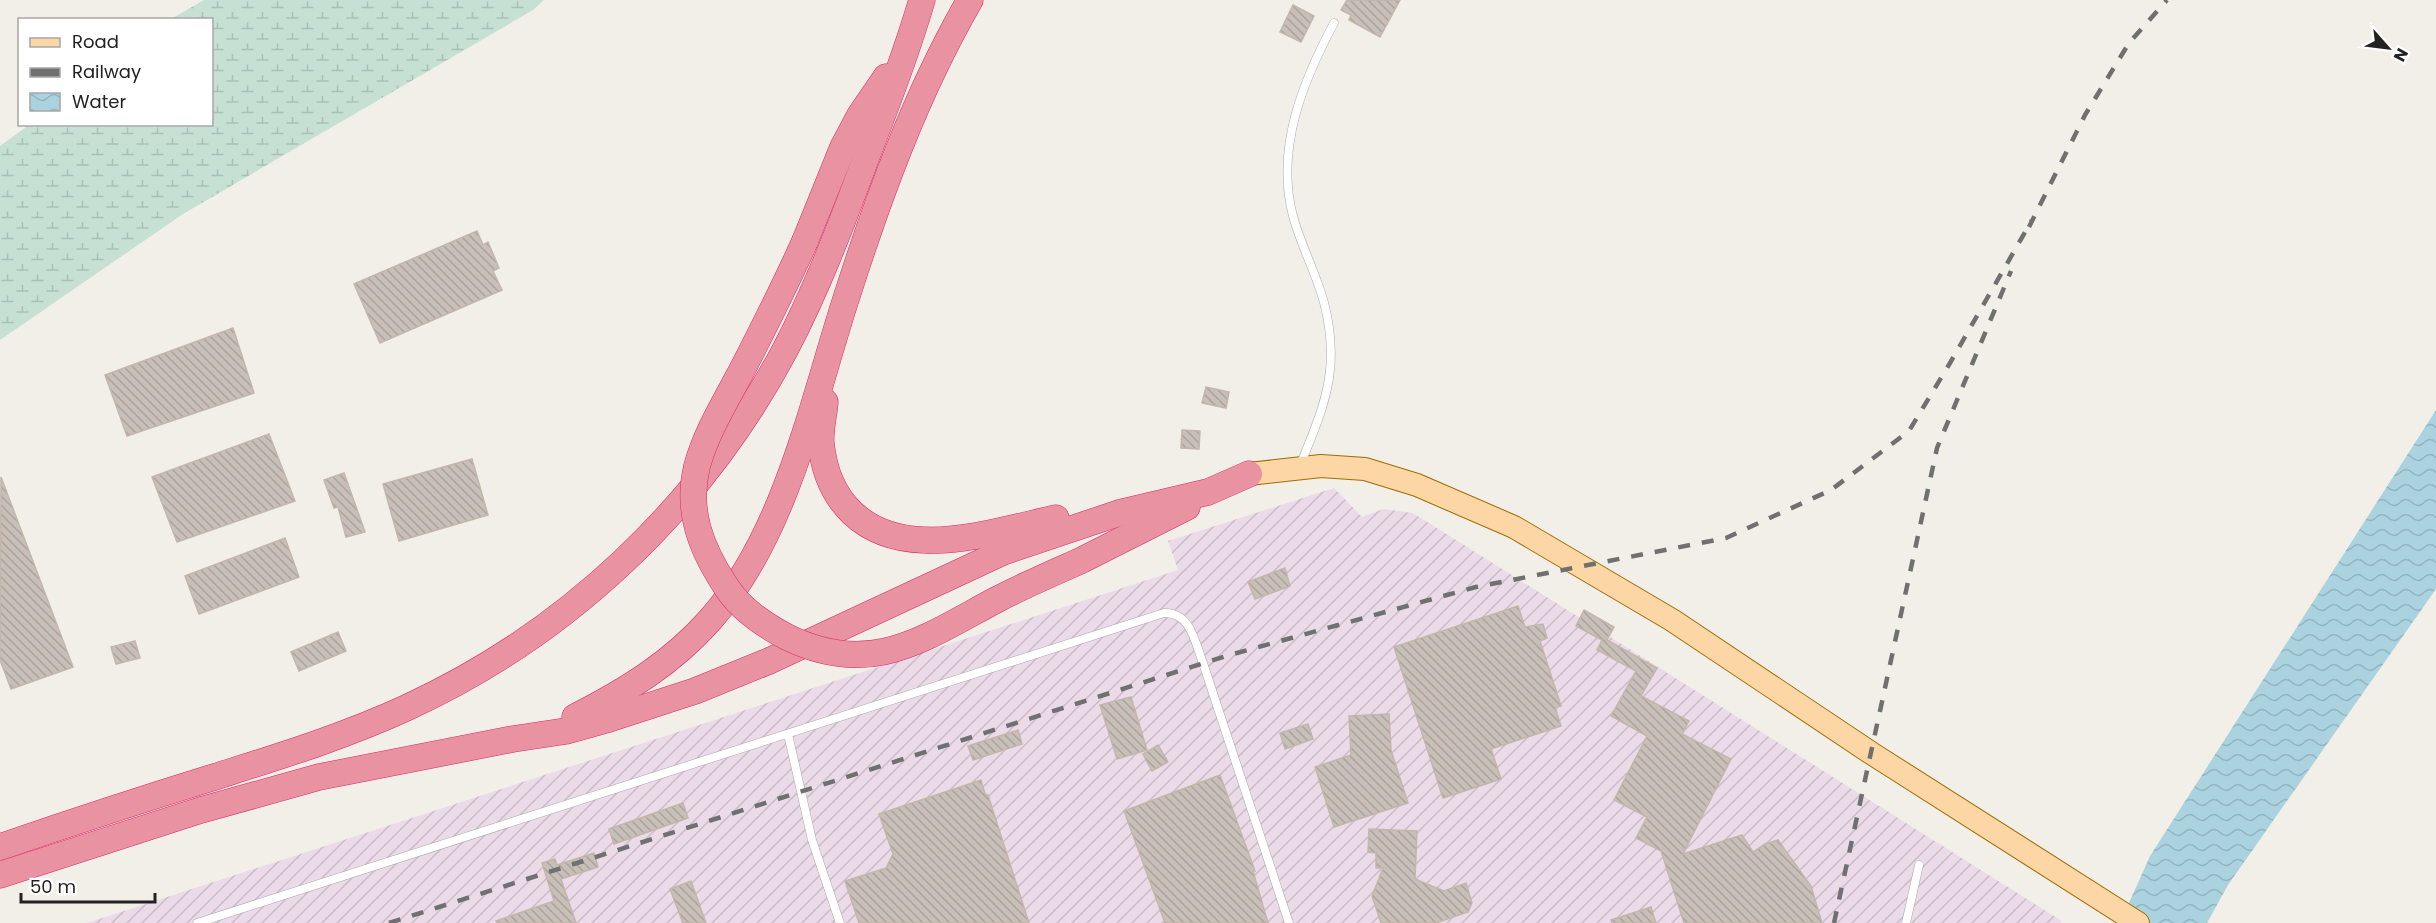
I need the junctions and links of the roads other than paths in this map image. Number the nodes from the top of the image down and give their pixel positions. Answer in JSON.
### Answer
{"nodes":[{"id":1,"x":922,"y":0,"type":"edge"},
{"id":2,"x":951,"y":0,"type":"edge"},
{"id":3,"x":970,"y":0,"type":"edge"},
{"id":4,"x":1334,"y":23,"type":"dead end"},
{"id":5,"x":910,"y":42,"type":"junction"},
{"id":6,"x":898,"y":150,"type":"junction"},
{"id":7,"x":845,"y":301,"type":"junction"},
{"id":8,"x":1300,"y":468,"type":"junction"},
{"id":9,"x":1249,"y":474,"type":"junction"},
{"id":10,"x":1208,"y":492,"type":"junction"},
{"id":11,"x":788,"y":734,"type":"junction"},
{"id":12,"x":513,"y":739,"type":"junction"},
{"id":13,"x":0,"y":847,"type":"edge"},
{"id":14,"x":1919,"y":865,"type":"dead end"},
{"id":15,"x":0,"y":875,"type":"edge"},
{"id":16,"x":197,"y":923,"type":"edge"},
{"id":17,"x":840,"y":923,"type":"edge"},
{"id":18,"x":1289,"y":923,"type":"edge"},
{"id":19,"x":1906,"y":923,"type":"edge"},
{"id":20,"x":2138,"y":923,"type":"edge"}],
"edges":[{"from":1,"to":5,"type":"highway"},
{"from":2,"to":6,"type":"highway"},
{"from":3,"to":6,"type":"highway"},
{"from":4,"to":8,"type":"lane"},
{"from":5,"to":10,"type":"highway","bridge":true},
{"from":5,"to":13,"type":"highway"},
{"from":6,"to":7,"type":"highway"},
{"from":7,"to":9,"type":"highway"},
{"from":7,"to":12,"type":"highway"},
{"from":8,"to":9,"type":"main road"},
{"from":8,"to":20,"type":"main road"},
{"from":9,"to":10,"type":"highway"},
{"from":10,"to":12,"type":"highway"},
{"from":11,"to":16,"type":"lane"},
{"from":11,"to":17,"type":"lane"},
{"from":11,"to":18,"type":"lane"},
{"from":12,"to":15,"type":"highway"},
{"from":14,"to":19,"type":"lane"}]}
